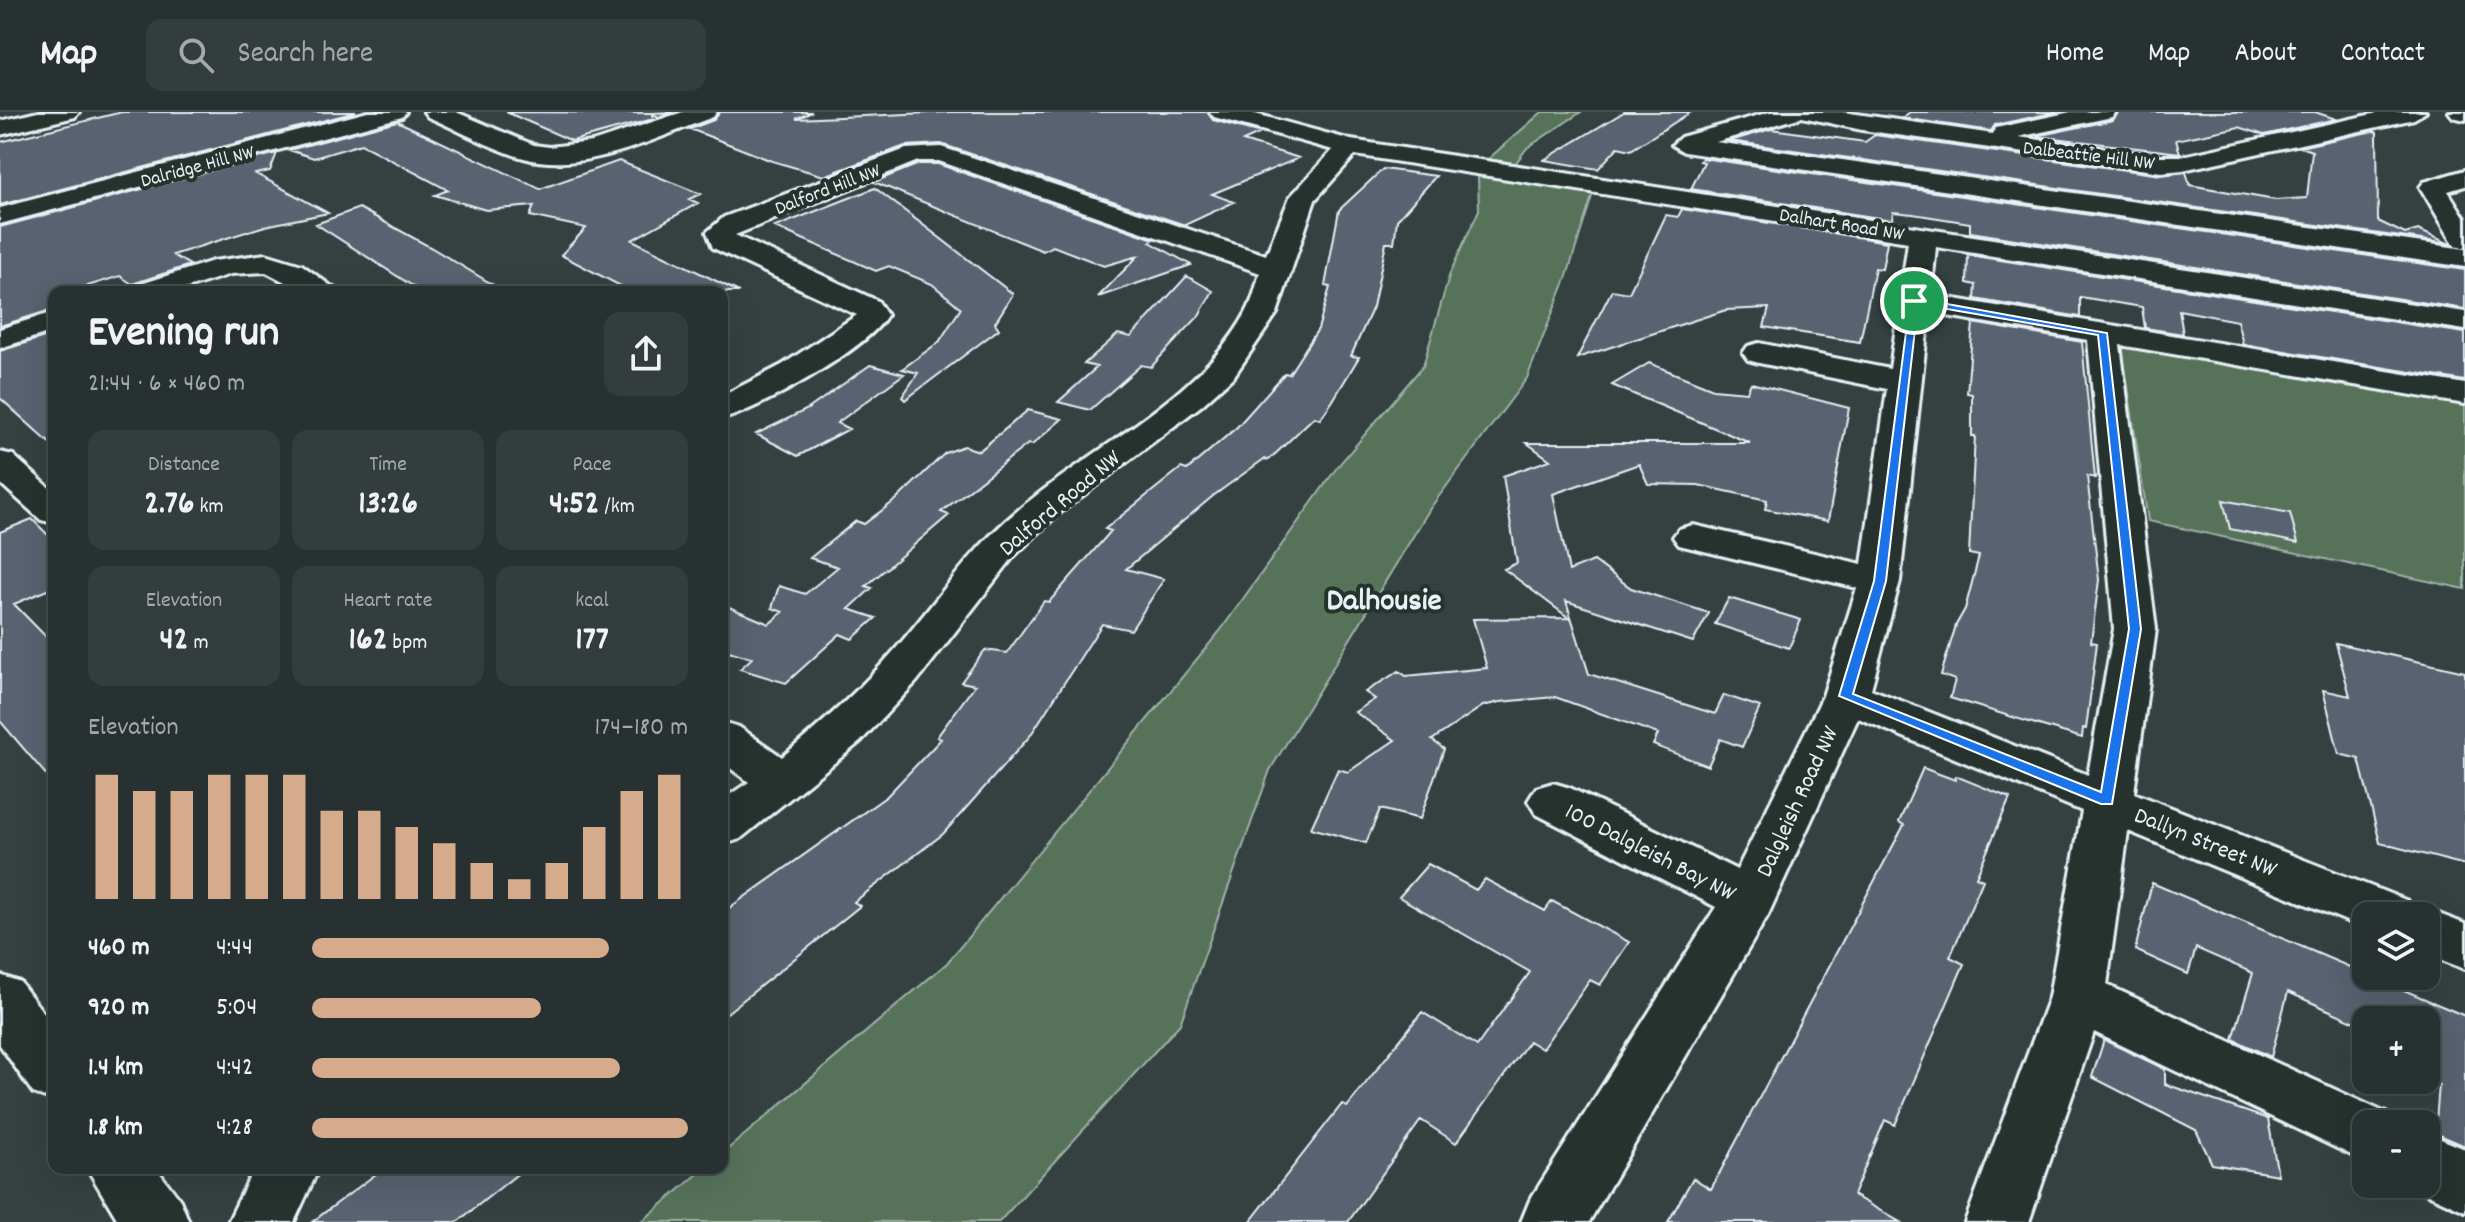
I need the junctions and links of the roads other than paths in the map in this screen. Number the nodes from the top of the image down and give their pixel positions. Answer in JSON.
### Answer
{"nodes":[{"id":1,"x":15,"y":112,"type":"edge"},
{"id":2,"x":67,"y":112,"type":"edge"},
{"id":3,"x":394,"y":112,"type":"edge"},
{"id":4,"x":436,"y":112,"type":"edge"},
{"id":5,"x":705,"y":112,"type":"edge"},
{"id":6,"x":1222,"y":112,"type":"edge"},
{"id":7,"x":1795,"y":112,"type":"edge"},
{"id":8,"x":1809,"y":112,"type":"edge"},
{"id":9,"x":2104,"y":112,"type":"edge"},
{"id":10,"x":2414,"y":112,"type":"edge"},
{"id":11,"x":0,"y":115,"type":"edge"},
{"id":12,"x":0,"y":128,"type":"edge"},
{"id":13,"x":1987,"y":141,"type":"junction"},
{"id":14,"x":1684,"y":145,"type":"junction"},
{"id":15,"x":1349,"y":147,"type":"junction"},
{"id":16,"x":1656,"y":176,"type":"junction"},
{"id":17,"x":2465,"y":178,"type":"edge"},
{"id":18,"x":0,"y":216,"type":"edge"},
{"id":19,"x":1923,"y":236,"type":"junction"},
{"id":20,"x":2465,"y":240,"type":"edge"},
{"id":21,"x":2465,"y":258,"type":"edge"},
{"id":22,"x":1275,"y":268,"type":"junction"},
{"id":23,"x":165,"y":286,"type":"edge"},
{"id":24,"x":315,"y":286,"type":"edge"},
{"id":25,"x":1914,"y":301,"type":"junction"},
{"id":26,"x":2465,"y":321,"type":"edge"},
{"id":27,"x":48,"y":323,"type":"edge"},
{"id":28,"x":2103,"y":333,"type":"junction"},
{"id":29,"x":0,"y":339,"type":"edge"},
{"id":30,"x":1759,"y":353,"type":"dead end"},
{"id":31,"x":1904,"y":382,"type":"junction"},
{"id":32,"x":2465,"y":394,"type":"edge"},
{"id":33,"x":728,"y":406,"type":"edge"},
{"id":34,"x":0,"y":463,"type":"edge"},
{"id":35,"x":35,"y":499,"type":"edge"},
{"id":36,"x":1693,"y":537,"type":"dead end"},
{"id":37,"x":1880,"y":581,"type":"junction"},
{"id":38,"x":1846,"y":696,"type":"junction"},
{"id":39,"x":728,"y":742,"type":"edge"},
{"id":40,"x":783,"y":782,"type":"junction"},
{"id":41,"x":2106,"y":800,"type":"junction"},
{"id":42,"x":1553,"y":801,"type":"dead end"},
{"id":43,"x":728,"y":822,"type":"edge"},
{"id":44,"x":1749,"y":900,"type":"junction"},
{"id":45,"x":2355,"y":902,"type":"edge"},
{"id":46,"x":2440,"y":937,"type":"edge"},
{"id":47,"x":2465,"y":947,"type":"edge"},
{"id":48,"x":2077,"y":997,"type":"junction"},
{"id":49,"x":0,"y":999,"type":"edge"},
{"id":50,"x":48,"y":1066,"type":"edge"},
{"id":51,"x":2352,"y":1127,"type":"edge"},
{"id":52,"x":2440,"y":1169,"type":"edge"},
{"id":53,"x":122,"y":1174,"type":"edge"},
{"id":54,"x":285,"y":1174,"type":"edge"},
{"id":55,"x":2465,"y":1181,"type":"edge"},
{"id":56,"x":157,"y":1222,"type":"edge"},
{"id":57,"x":260,"y":1222,"type":"edge"},
{"id":58,"x":1553,"y":1222,"type":"edge"},
{"id":59,"x":1997,"y":1222,"type":"edge"}],
"edges":[{"from":1,"to":11,"type":"street"},
{"from":2,"to":12,"type":"street"},
{"from":3,"to":18,"type":"street","name":"Dalridge Hill NW"},
{"from":4,"to":5,"type":"street"},
{"from":6,"to":15,"type":"street","name":"Dalhart Road NW"},
{"from":7,"to":14,"type":"street"},
{"from":8,"to":13,"type":"street","name":"Dalbeattie Hill NW"},
{"from":9,"to":13,"type":"street"},
{"from":10,"to":13,"type":"street","name":"Dalbeattie Hill NW"},
{"from":14,"to":16,"type":"street"},
{"from":14,"to":21,"type":"street"},
{"from":15,"to":16,"type":"street","name":"Dalhart Road NW"},
{"from":15,"to":22,"type":"street","name":"Dalford Road NW"},
{"from":16,"to":19,"type":"street","name":"Dalhart Road NW"},
{"from":17,"to":20,"type":"street"},
{"from":19,"to":25,"type":"street","name":"Dalgleish Road NW"},
{"from":19,"to":26,"type":"street","name":"Dalhart Road NW"},
{"from":22,"to":33,"type":"street","name":"Dalford Hill NW"},
{"from":22,"to":40,"type":"street","name":"Dalford Road NW"},
{"from":23,"to":24,"type":"street"},
{"from":25,"to":28,"type":"street"},
{"from":25,"to":31,"type":"street","name":"Dalgleish Road NW"},
{"from":27,"to":29,"type":"street"},
{"from":28,"to":32,"type":"street"},
{"from":28,"to":41,"type":"street"},
{"from":30,"to":31,"type":"street"},
{"from":31,"to":37,"type":"street","name":"Dalgleish Road NW"},
{"from":34,"to":35,"type":"street"},
{"from":36,"to":37,"type":"street"},
{"from":37,"to":38,"type":"street","name":"Dalgleish Road NW"},
{"from":38,"to":41,"type":"street","name":"Dallyn Street NW"},
{"from":38,"to":44,"type":"street","name":"Dalgleish Road NW"},
{"from":39,"to":40,"type":"street"},
{"from":40,"to":43,"type":"street","name":"Dalford Road NW"},
{"from":41,"to":45,"type":"street","name":"Dallyn Street NW"},
{"from":41,"to":48,"type":"street"},
{"from":42,"to":44,"type":"street","name":"100 Dalgleish Bay NW"},
{"from":44,"to":58,"type":"street","name":"Dalgleish Road NW"},
{"from":46,"to":47,"type":"street"},
{"from":48,"to":51,"type":"street"},
{"from":48,"to":59,"type":"street"},
{"from":49,"to":50,"type":"street"},
{"from":52,"to":55,"type":"street"},
{"from":53,"to":56,"type":"street"},
{"from":54,"to":57,"type":"street"}]}
